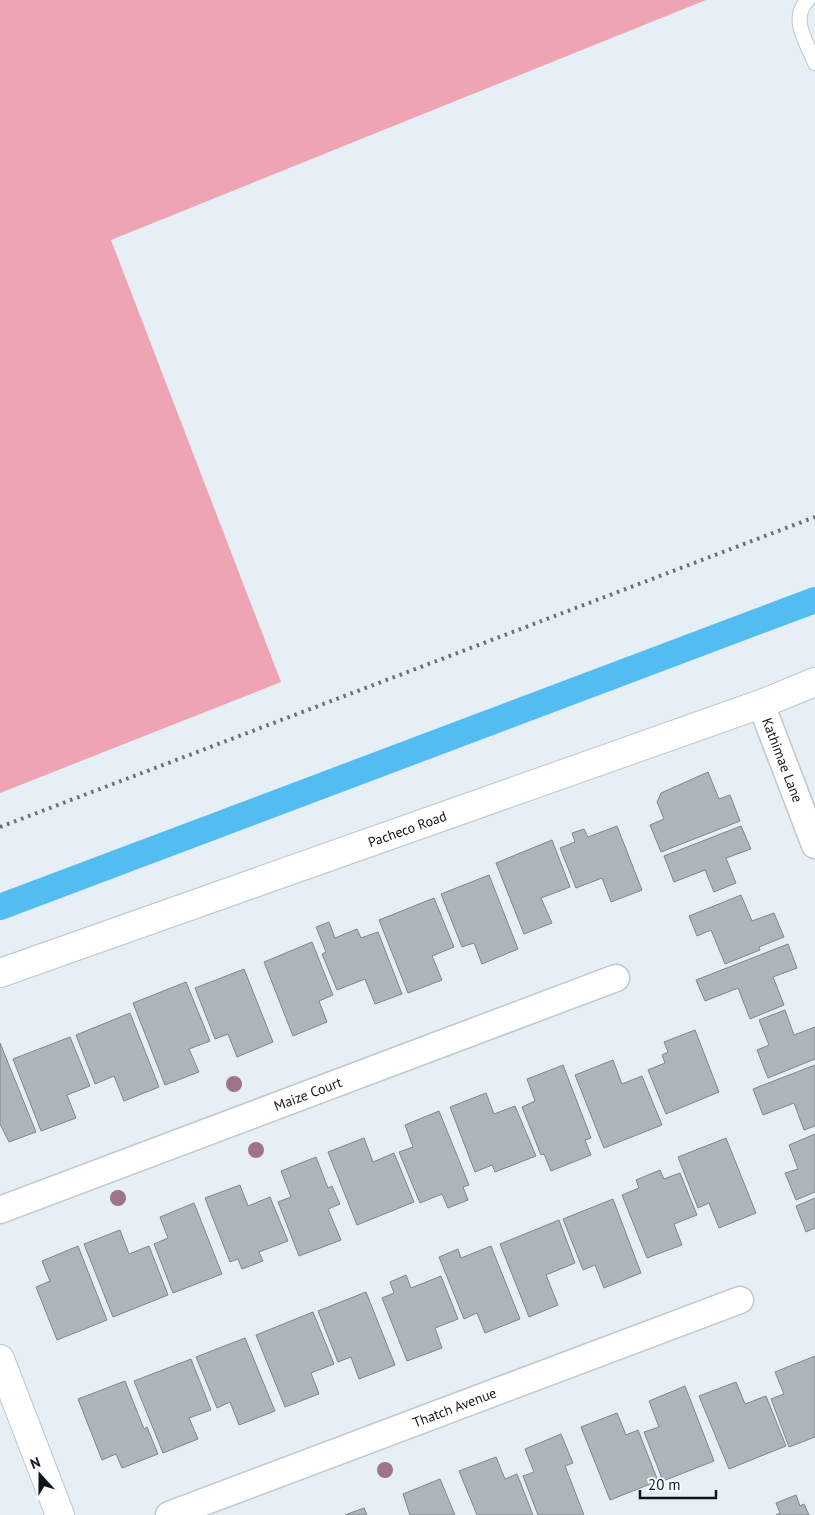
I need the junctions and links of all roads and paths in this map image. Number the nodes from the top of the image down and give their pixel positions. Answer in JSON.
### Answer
{"nodes":[{"id":1,"x":808,"y":0,"type":"edge"},
{"id":2,"x":815,"y":63,"type":"edge"},
{"id":3,"x":815,"y":682,"type":"edge"},
{"id":4,"x":761,"y":704,"type":"junction"},
{"id":5,"x":815,"y":845,"type":"edge"},
{"id":6,"x":0,"y":973,"type":"edge"},
{"id":7,"x":616,"y":978,"type":"dead end"},
{"id":8,"x":0,"y":1210,"type":"edge"},
{"id":9,"x":740,"y":1300,"type":"dead end"},
{"id":10,"x":0,"y":1360,"type":"edge"},
{"id":11,"x":60,"y":1515,"type":"edge"},
{"id":12,"x":168,"y":1515,"type":"edge"}],
"edges":[{"from":1,"to":2,"type":"lane"},
{"from":3,"to":4,"type":"street","name":"Pacheco Road"},
{"from":4,"to":5,"type":"street","name":"Kathimae Lane"},
{"from":4,"to":6,"type":"street","name":"Pacheco Road"},
{"from":7,"to":8,"type":"street","name":"Maize Court"},
{"from":9,"to":12,"type":"street","name":"Thatch Avenue"},
{"from":10,"to":11,"type":"street"}]}
